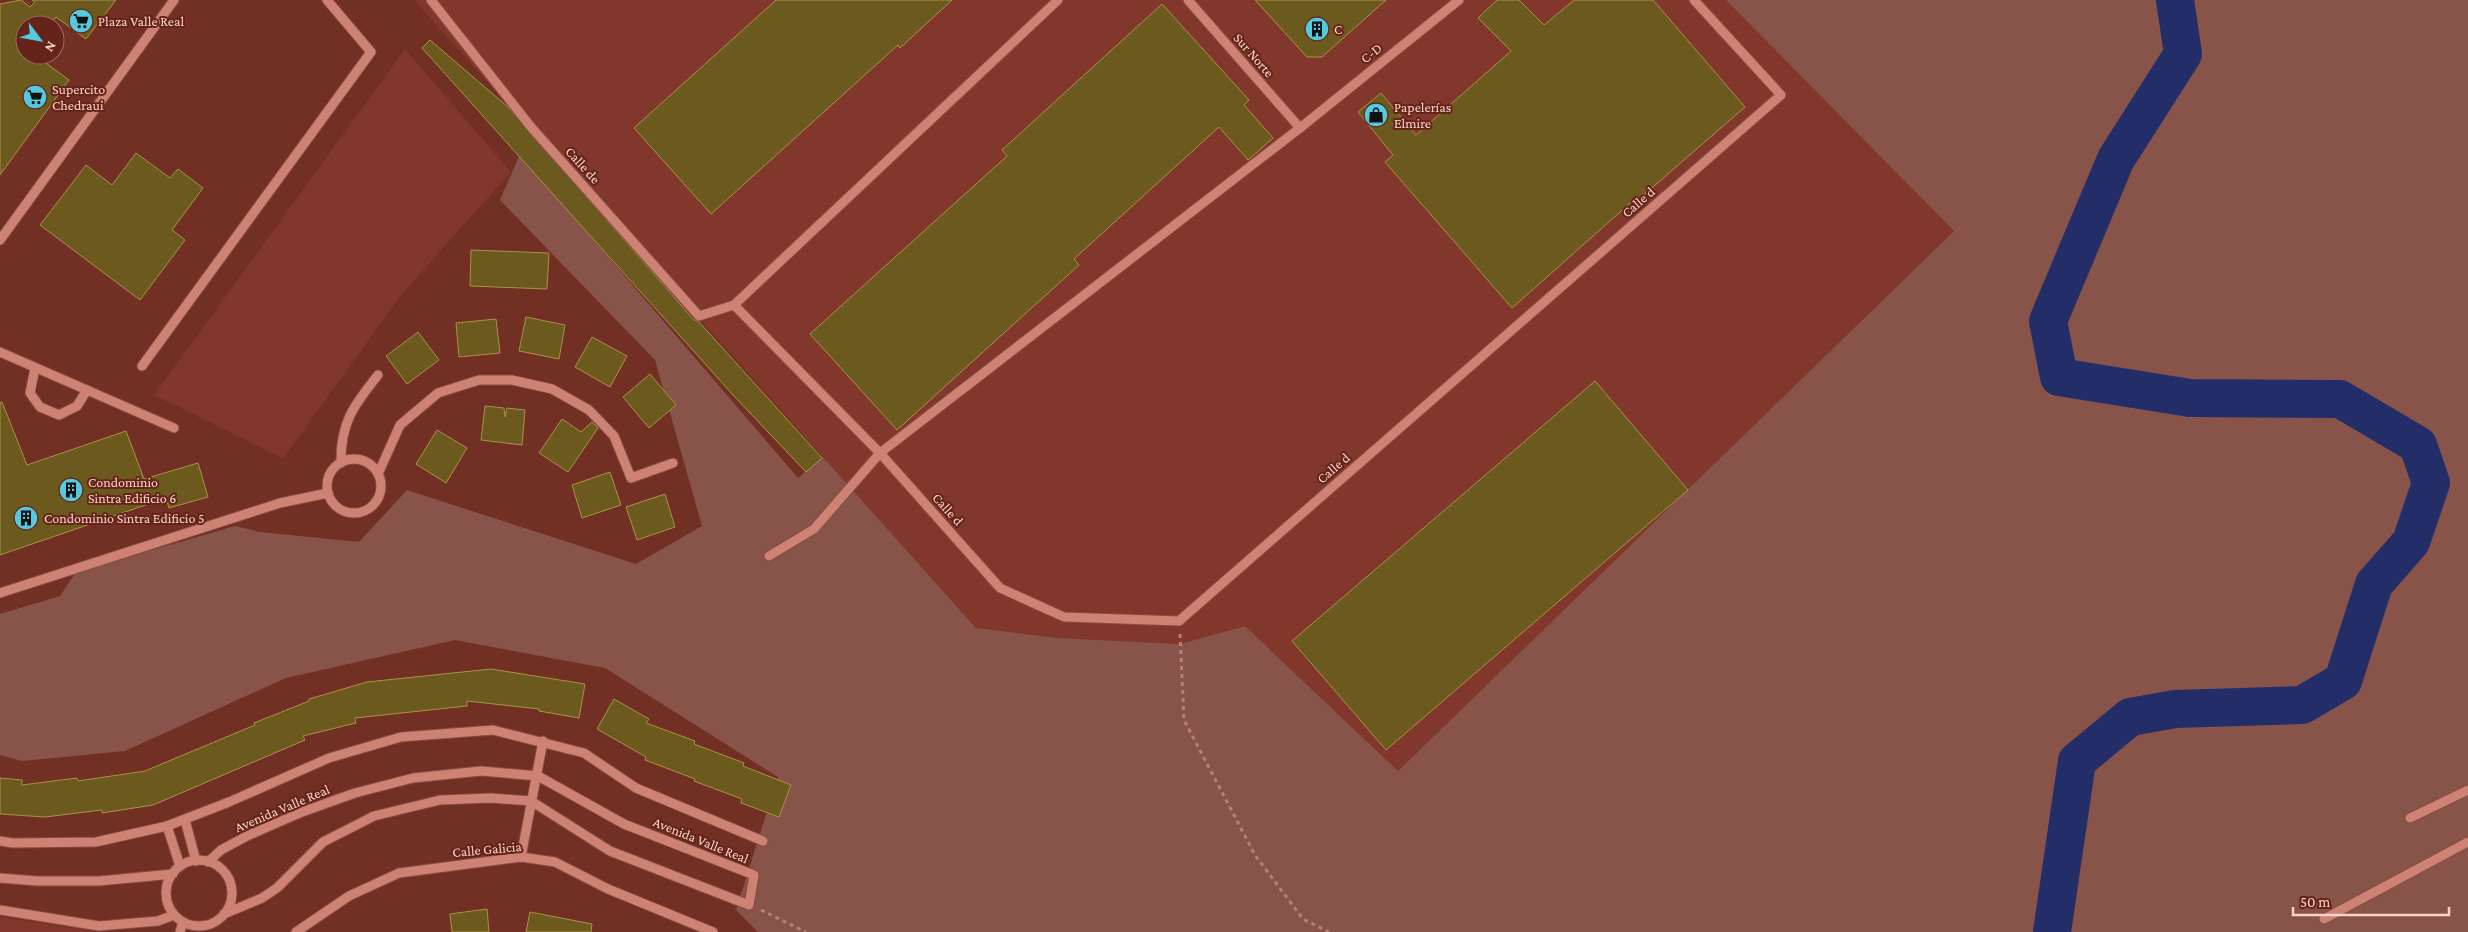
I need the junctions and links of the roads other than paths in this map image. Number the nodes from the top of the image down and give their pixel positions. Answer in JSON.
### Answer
{"nodes":[{"id":1,"x":174,"y":0,"type":"edge"},
{"id":2,"x":327,"y":0,"type":"edge"},
{"id":3,"x":431,"y":0,"type":"edge"},
{"id":4,"x":1058,"y":0,"type":"edge"},
{"id":5,"x":1188,"y":0,"type":"edge"},
{"id":6,"x":1459,"y":0,"type":"edge"},
{"id":7,"x":1694,"y":0,"type":"edge"},
{"id":8,"x":1300,"y":128,"type":"junction"},
{"id":9,"x":0,"y":240,"type":"edge"},
{"id":10,"x":734,"y":305,"type":"junction"},
{"id":11,"x":0,"y":352,"type":"edge"},
{"id":12,"x":142,"y":366,"type":"dead end"},
{"id":13,"x":35,"y":368,"type":"junction"},
{"id":14,"x":378,"y":375,"type":"dead end"},
{"id":15,"x":87,"y":390,"type":"junction"},
{"id":16,"x":174,"y":428,"type":"dead end"},
{"id":17,"x":880,"y":453,"type":"junction"},
{"id":18,"x":341,"y":463,"type":"junction"},
{"id":19,"x":673,"y":464,"type":"dead end"},
{"id":20,"x":378,"y":474,"type":"junction"},
{"id":21,"x":328,"y":493,"type":"junction"},
{"id":22,"x":769,"y":556,"type":"dead end"},
{"id":23,"x":0,"y":593,"type":"edge"},
{"id":24,"x":543,"y":741,"type":"junction"},
{"id":25,"x":538,"y":776,"type":"junction"},
{"id":26,"x":2468,"y":790,"type":"edge"},
{"id":27,"x":531,"y":801,"type":"junction"},
{"id":28,"x":2410,"y":818,"type":"dead end"},
{"id":29,"x":185,"y":820,"type":"junction"},
{"id":30,"x":167,"y":826,"type":"junction"},
{"id":31,"x":0,"y":841,"type":"edge"},
{"id":32,"x":764,"y":841,"type":"dead end"},
{"id":33,"x":2468,"y":842,"type":"edge"},
{"id":34,"x":521,"y":857,"type":"junction"},
{"id":35,"x":196,"y":860,"type":"junction"},
{"id":36,"x":208,"y":862,"type":"junction"},
{"id":37,"x":180,"y":866,"type":"junction"},
{"id":38,"x":173,"y":874,"type":"junction"},
{"id":39,"x":0,"y":878,"type":"edge"},
{"id":40,"x":0,"y":910,"type":"edge"},
{"id":41,"x":224,"y":914,"type":"junction"},
{"id":42,"x":174,"y":915,"type":"junction"},
{"id":43,"x":2324,"y":919,"type":"dead end"},
{"id":44,"x":183,"y":922,"type":"junction"},
{"id":45,"x":216,"y":922,"type":"junction"},
{"id":46,"x":180,"y":932,"type":"edge"},
{"id":47,"x":212,"y":932,"type":"edge"},
{"id":48,"x":296,"y":932,"type":"edge"},
{"id":49,"x":713,"y":932,"type":"edge"}],
"edges":[{"from":1,"to":9,"type":"street"},
{"from":2,"to":12,"type":"street"},
{"from":3,"to":10,"type":"street","name":"Calle de"},
{"from":4,"to":10,"type":"street"},
{"from":5,"to":8,"type":"street","name":"Sur Norte"},
{"from":6,"to":8,"type":"street","name":"C-D"},
{"from":7,"to":17,"type":"street","name":"Calle d"},
{"from":8,"to":17,"type":"street","name":"C-D"},
{"from":10,"to":17,"type":"street","name":"Calle d"},
{"from":11,"to":13,"type":"street"},
{"from":13,"to":15,"type":"street"},
{"from":13,"to":15,"type":"street"},
{"from":14,"to":18,"type":"street"},
{"from":15,"to":16,"type":"street"},
{"from":17,"to":22,"type":"street","name":"C-D"},
{"from":18,"to":20,"type":"street"},
{"from":18,"to":21,"type":"street"},
{"from":19,"to":20,"type":"street"},
{"from":20,"to":21,"type":"street"},
{"from":21,"to":23,"type":"street"},
{"from":24,"to":25,"type":"street"},
{"from":24,"to":29,"type":"street"},
{"from":24,"to":32,"type":"street"},
{"from":25,"to":27,"type":"street"},
{"from":25,"to":27,"type":"street","name":"Avenida Valle Real"},
{"from":25,"to":36,"type":"street","name":"Avenida Valle Real"},
{"from":26,"to":28,"type":"street"},
{"from":27,"to":34,"type":"street"},
{"from":27,"to":41,"type":"street"},
{"from":29,"to":30,"type":"street"},
{"from":29,"to":35,"type":"street"},
{"from":30,"to":31,"type":"street"},
{"from":30,"to":37,"type":"street"},
{"from":33,"to":43,"type":"street"},
{"from":34,"to":48,"type":"street","name":"Calle Galicia"},
{"from":34,"to":49,"type":"street","name":"Calle Galicia"},
{"from":35,"to":36,"type":"street"},
{"from":35,"to":37,"type":"street"},
{"from":36,"to":41,"type":"street"},
{"from":37,"to":38,"type":"street"},
{"from":38,"to":39,"type":"street"},
{"from":38,"to":42,"type":"street"},
{"from":40,"to":42,"type":"street"},
{"from":41,"to":45,"type":"street"},
{"from":42,"to":44,"type":"street"},
{"from":44,"to":45,"type":"street"},
{"from":44,"to":46,"type":"street"},
{"from":45,"to":47,"type":"street"}]}
